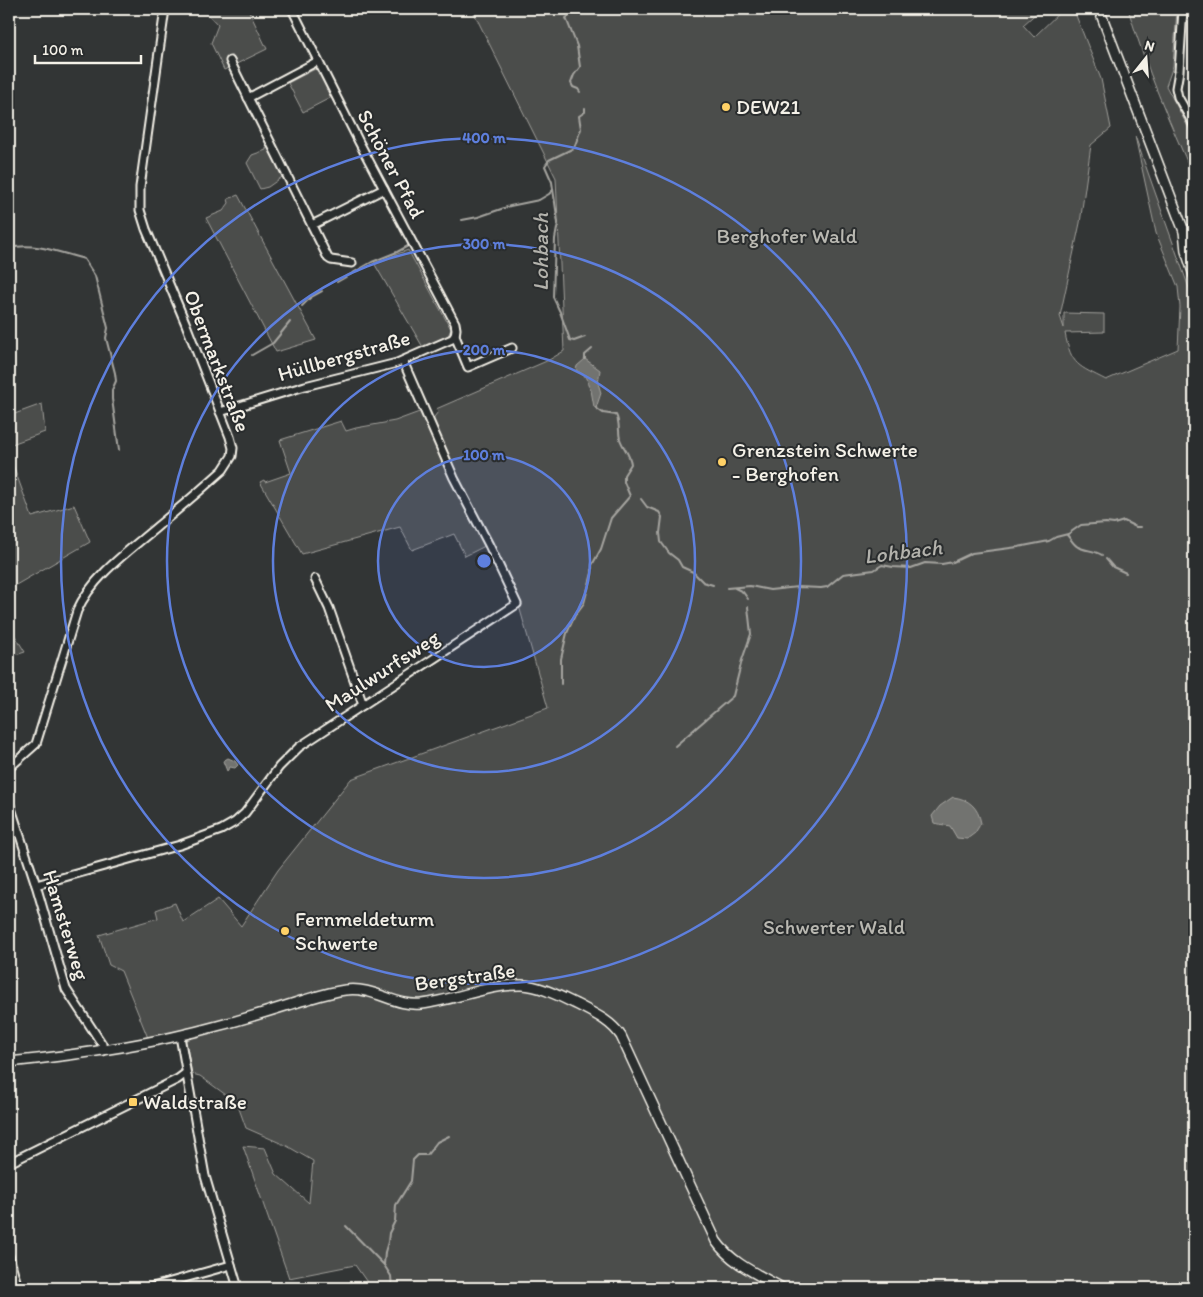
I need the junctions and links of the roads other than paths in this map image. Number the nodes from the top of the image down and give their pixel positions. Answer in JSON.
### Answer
{"nodes":[{"id":1,"x":165,"y":9,"type":"edge"},
{"id":2,"x":292,"y":9,"type":"edge"},
{"id":3,"x":1100,"y":9,"type":"edge"},
{"id":4,"x":1183,"y":9,"type":"edge"},
{"id":5,"x":230,"y":61,"type":"dead end"},
{"id":6,"x":318,"y":61,"type":"junction"},
{"id":7,"x":248,"y":98,"type":"junction"},
{"id":8,"x":1194,"y":125,"type":"edge"},
{"id":9,"x":384,"y":189,"type":"junction"},
{"id":10,"x":312,"y":225,"type":"junction"},
{"id":11,"x":1194,"y":228,"type":"edge"},
{"id":12,"x":1184,"y":231,"type":"junction"},
{"id":13,"x":1194,"y":245,"type":"edge"},
{"id":14,"x":352,"y":263,"type":"dead end"},
{"id":15,"x":1194,"y":275,"type":"edge"},
{"id":16,"x":455,"y":336,"type":"junction"},
{"id":17,"x":512,"y":348,"type":"dead end"},
{"id":18,"x":403,"y":361,"type":"junction"},
{"id":19,"x":220,"y":412,"type":"junction"},
{"id":20,"x":315,"y":579,"type":"dead end"},
{"id":21,"x":363,"y":705,"type":"junction"},
{"id":22,"x":9,"y":768,"type":"edge"},
{"id":23,"x":9,"y":802,"type":"edge"},
{"id":24,"x":36,"y":885,"type":"junction"},
{"id":25,"x":180,"y":1036,"type":"junction"},
{"id":26,"x":103,"y":1051,"type":"junction"},
{"id":27,"x":9,"y":1062,"type":"edge"},
{"id":28,"x":186,"y":1073,"type":"junction"},
{"id":29,"x":9,"y":1164,"type":"edge"},
{"id":30,"x":9,"y":1256,"type":"edge"},
{"id":31,"x":231,"y":1265,"type":"junction"},
{"id":32,"x":18,"y":1288,"type":"edge"},
{"id":33,"x":149,"y":1288,"type":"edge"},
{"id":34,"x":238,"y":1288,"type":"edge"},
{"id":35,"x":782,"y":1288,"type":"edge"}],
"edges":[{"from":1,"to":19,"type":"street","name":"Obermarkstraße"},
{"from":2,"to":6,"type":"street","name":"Schöner Pfad"},
{"from":3,"to":12,"type":"main road"},
{"from":4,"to":8,"type":"street"},
{"from":5,"to":7,"type":"street"},
{"from":6,"to":7,"type":"street"},
{"from":6,"to":9,"type":"street","name":"Schöner Pfad"},
{"from":7,"to":10,"type":"street"},
{"from":9,"to":10,"type":"street"},
{"from":9,"to":16,"type":"street","name":"Schöner Pfad"},
{"from":10,"to":14,"type":"street"},
{"from":11,"to":12,"type":"street"},
{"from":12,"to":13,"type":"main road"},
{"from":12,"to":15,"type":"main road"},
{"from":16,"to":17,"type":"street"},
{"from":16,"to":18,"type":"street","name":"Hüllbergstraße"},
{"from":18,"to":19,"type":"street","name":"Hüllbergstraße"},
{"from":18,"to":21,"type":"street","name":"Maulwurfsweg"},
{"from":19,"to":22,"type":"street","name":"Obermarkstraße"},
{"from":20,"to":21,"type":"street"},
{"from":21,"to":24,"type":"street","name":"Maulwurfsweg"},
{"from":23,"to":24,"type":"street","name":"Hamsterweg"},
{"from":24,"to":26,"type":"street","name":"Hamsterweg"},
{"from":25,"to":26,"type":"main road","name":"Bergstraße"},
{"from":25,"to":28,"type":"street"},
{"from":25,"to":35,"type":"main road","name":"Bergstraße"},
{"from":26,"to":27,"type":"main road","name":"Bergstraße"},
{"from":28,"to":29,"type":"street"},
{"from":28,"to":31,"type":"street"},
{"from":30,"to":32,"type":"street"},
{"from":31,"to":33,"type":"street"},
{"from":31,"to":34,"type":"street"}]}
